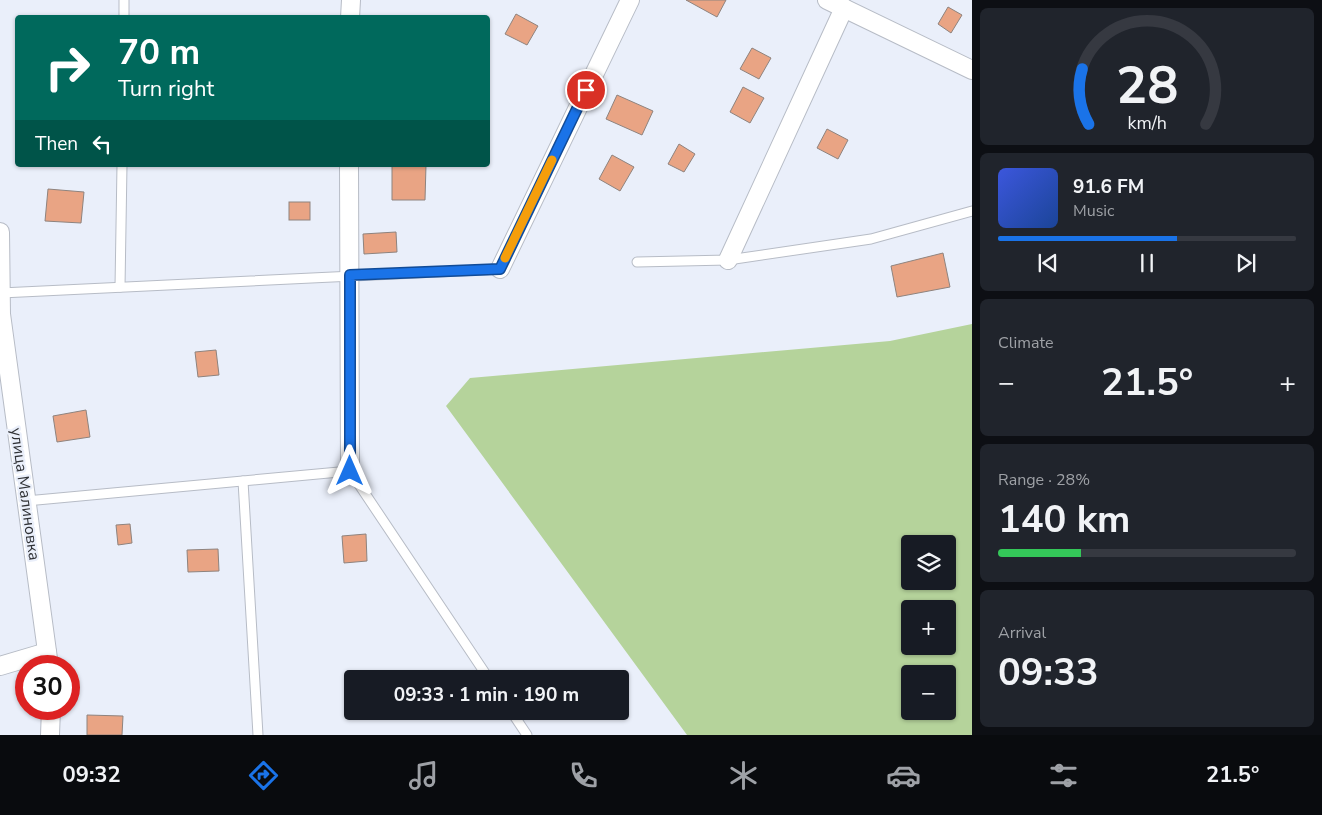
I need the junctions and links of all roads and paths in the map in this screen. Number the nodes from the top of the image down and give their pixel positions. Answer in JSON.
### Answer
{"nodes":[{"id":1,"x":124,"y":0,"type":"edge"},
{"id":2,"x":351,"y":0,"type":"edge"},
{"id":3,"x":630,"y":0,"type":"edge"},
{"id":4,"x":827,"y":0,"type":"edge"},
{"id":5,"x":844,"y":8,"type":"junction"},
{"id":6,"x":124,"y":15,"type":"edge"},
{"id":7,"x":350,"y":15,"type":"edge"},
{"id":8,"x":972,"y":70,"type":"edge"},
{"id":9,"x":122,"y":167,"type":"edge"},
{"id":10,"x":349,"y":167,"type":"edge"},
{"id":11,"x":972,"y":211,"type":"edge"},
{"id":12,"x":0,"y":232,"type":"edge"},
{"id":13,"x":728,"y":260,"type":"junction"},
{"id":14,"x":637,"y":262,"type":"dead end"},
{"id":15,"x":500,"y":269,"type":"joint"},
{"id":16,"x":350,"y":275,"type":"junction"},
{"id":17,"x":120,"y":287,"type":"junction"},
{"id":18,"x":1,"y":293,"type":"edge"},
{"id":19,"x":350,"y":471,"type":"junction"},
{"id":20,"x":243,"y":481,"type":"junction"},
{"id":21,"x":26,"y":501,"type":"junction"},
{"id":22,"x":47,"y":655,"type":"edge"},
{"id":23,"x":15,"y":664,"type":"edge"},
{"id":24,"x":0,"y":666,"type":"edge"},
{"id":25,"x":483,"y":670,"type":"edge"},
{"id":26,"x":51,"y":720,"type":"edge"},
{"id":27,"x":517,"y":720,"type":"edge"},
{"id":28,"x":50,"y":735,"type":"edge"},
{"id":29,"x":258,"y":735,"type":"edge"},
{"id":30,"x":527,"y":735,"type":"edge"}],
"edges":[{"from":1,"to":6,"type":"lane"},
{"from":2,"to":7,"type":"street"},
{"from":3,"to":15,"type":"street"},
{"from":4,"to":5,"type":"street"},
{"from":5,"to":8,"type":"street"},
{"from":5,"to":13,"type":"street"},
{"from":9,"to":17,"type":"lane"},
{"from":10,"to":16,"type":"street"},
{"from":11,"to":13,"type":"lane"},
{"from":12,"to":18,"type":"street","name":"улица Малиновка"},
{"from":13,"to":14,"type":"lane"},
{"from":15,"to":16,"type":"lane"},
{"from":16,"to":17,"type":"lane"},
{"from":16,"to":19,"type":"street"},
{"from":17,"to":18,"type":"lane"},
{"from":18,"to":21,"type":"street","name":"улица Малиновка"},
{"from":19,"to":20,"type":"lane"},
{"from":19,"to":25,"type":"lane"},
{"from":20,"to":21,"type":"lane"},
{"from":20,"to":29,"type":"lane"},
{"from":21,"to":22,"type":"street","name":"улица Малиновка"},
{"from":23,"to":24,"type":"street"},
{"from":26,"to":28,"type":"street"},
{"from":27,"to":30,"type":"lane"}]}
